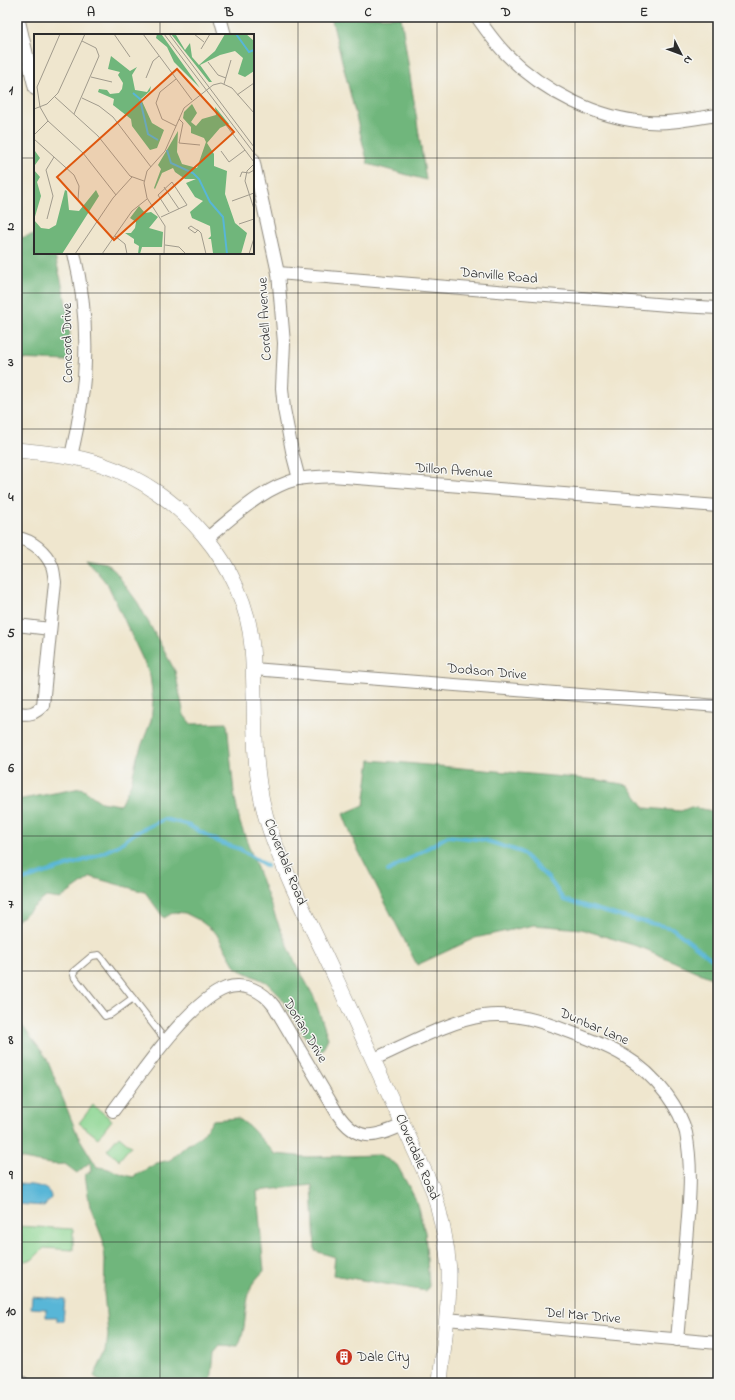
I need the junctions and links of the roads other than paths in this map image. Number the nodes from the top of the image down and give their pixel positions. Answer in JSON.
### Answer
{"nodes":[{"id":1,"x":18,"y":17,"type":"edge"},
{"id":2,"x":220,"y":17,"type":"edge"},
{"id":3,"x":477,"y":17,"type":"edge"},
{"id":4,"x":19,"y":30,"type":"edge"},
{"id":5,"x":225,"y":34,"type":"edge"},
{"id":6,"x":34,"y":84,"type":"edge"},
{"id":7,"x":718,"y":116,"type":"edge"},
{"id":8,"x":254,"y":164,"type":"edge"},
{"id":9,"x":74,"y":254,"type":"edge"},
{"id":10,"x":278,"y":273,"type":"junction"},
{"id":11,"x":718,"y":308,"type":"edge"},
{"id":12,"x":17,"y":450,"type":"edge"},
{"id":13,"x":71,"y":456,"type":"junction"},
{"id":14,"x":299,"y":479,"type":"junction"},
{"id":15,"x":718,"y":506,"type":"edge"},
{"id":16,"x":17,"y":538,"type":"edge"},
{"id":17,"x":206,"y":539,"type":"junction"},
{"id":18,"x":17,"y":625,"type":"edge"},
{"id":19,"x":50,"y":629,"type":"junction"},
{"id":20,"x":253,"y":669,"type":"junction"},
{"id":21,"x":718,"y":706,"type":"edge"},
{"id":22,"x":17,"y":713,"type":"edge"},
{"id":23,"x":133,"y":998,"type":"junction"},
{"id":24,"x":166,"y":1041,"type":"junction"},
{"id":25,"x":374,"y":1059,"type":"junction"},
{"id":26,"x":113,"y":1111,"type":"dead end"},
{"id":27,"x":403,"y":1125,"type":"junction"},
{"id":28,"x":446,"y":1319,"type":"junction"},
{"id":29,"x":677,"y":1340,"type":"junction"},
{"id":30,"x":718,"y":1343,"type":"edge"},
{"id":31,"x":17,"y":1382,"type":"edge"},
{"id":32,"x":23,"y":1383,"type":"edge"},
{"id":33,"x":440,"y":1383,"type":"edge"}],
"edges":[{"from":1,"to":4,"type":"street"},
{"from":2,"to":5,"type":"street"},
{"from":3,"to":7,"type":"street"},
{"from":4,"to":6,"type":"street"},
{"from":8,"to":10,"type":"street","name":"Cordell Avenue"},
{"from":9,"to":13,"type":"street","name":"Concord Drive"},
{"from":10,"to":11,"type":"street","name":"Danville Road"},
{"from":10,"to":14,"type":"street","name":"Cordell Avenue"},
{"from":12,"to":13,"type":"street","name":"Cloverdale Road"},
{"from":13,"to":17,"type":"street","name":"Cloverdale Road"},
{"from":14,"to":15,"type":"street","name":"Dillon Avenue"},
{"from":14,"to":17,"type":"street","name":"Dillon Avenue"},
{"from":16,"to":19,"type":"street"},
{"from":17,"to":20,"type":"street","name":"Cloverdale Road"},
{"from":18,"to":19,"type":"street"},
{"from":19,"to":22,"type":"street"},
{"from":20,"to":21,"type":"street","name":"Dodson Drive"},
{"from":20,"to":25,"type":"street","name":"Cloverdale Road"},
{"from":23,"to":23,"type":"lane"},
{"from":23,"to":24,"type":"lane"},
{"from":24,"to":26,"type":"street","name":"Dorian Drive"},
{"from":24,"to":27,"type":"street","name":"Dorian Drive"},
{"from":25,"to":27,"type":"street","name":"Cloverdale Road"},
{"from":25,"to":29,"type":"street","name":"Dunbar Lane"},
{"from":27,"to":28,"type":"street","name":"Cloverdale Road"},
{"from":28,"to":29,"type":"street","name":"Del Mar Drive"},
{"from":28,"to":33,"type":"street","name":"Cloverdale Road"},
{"from":29,"to":30,"type":"street","name":"Del Mar Drive"},
{"from":31,"to":32,"type":"street"}]}
